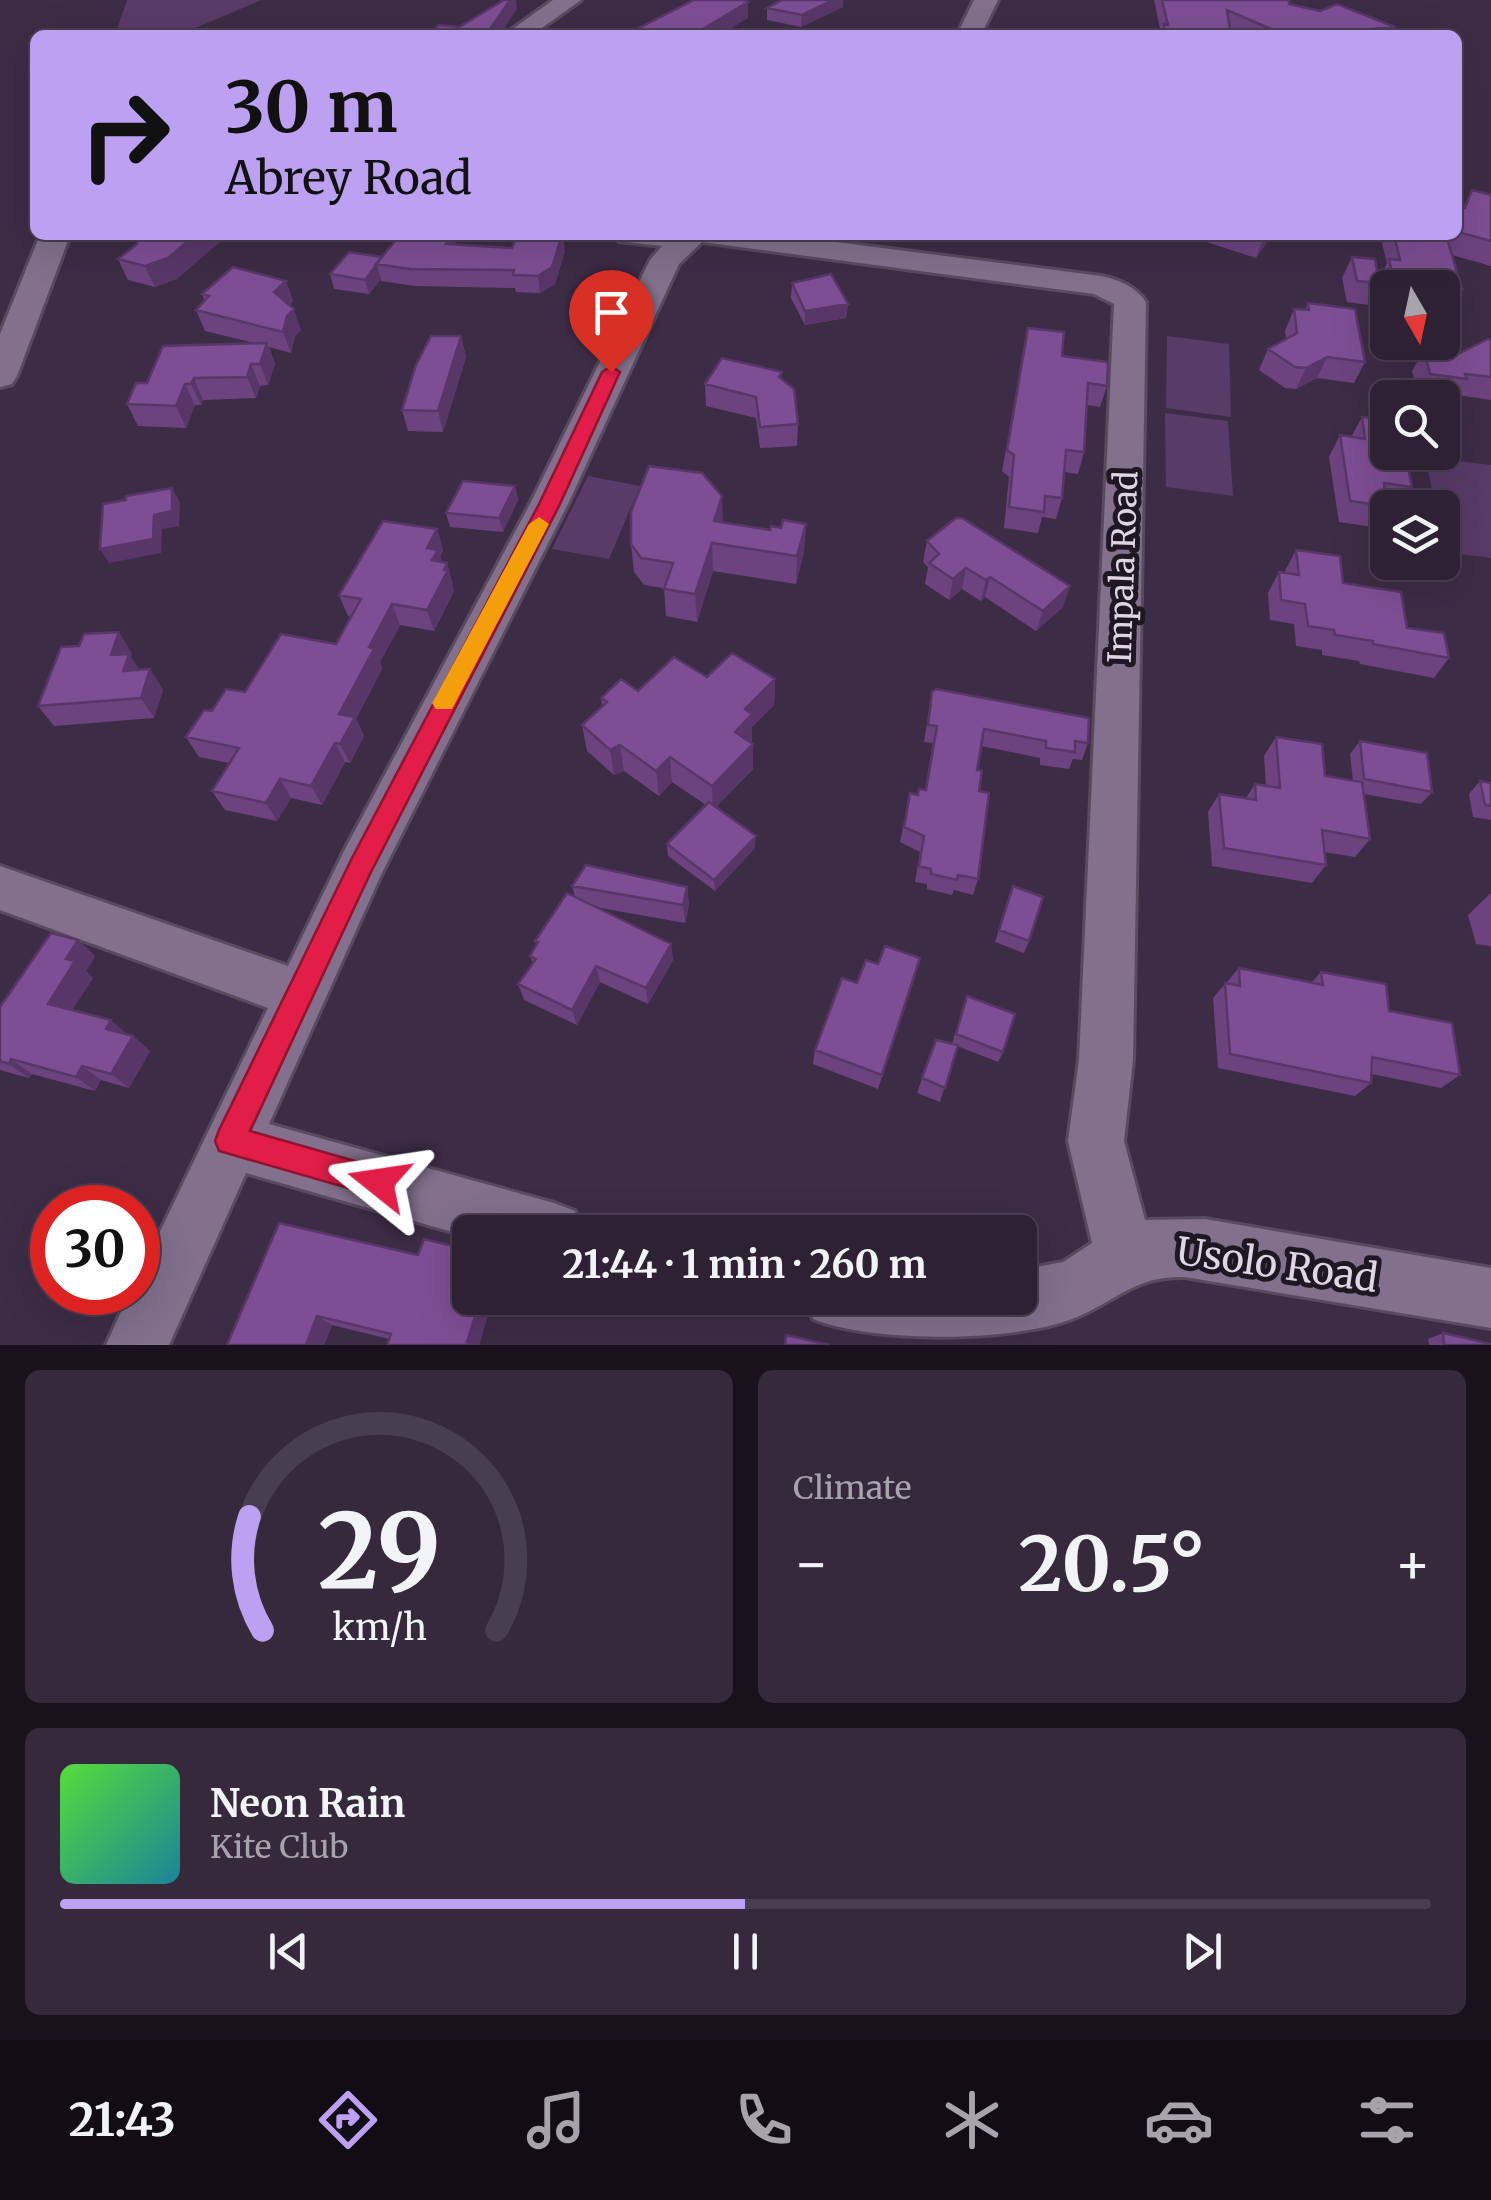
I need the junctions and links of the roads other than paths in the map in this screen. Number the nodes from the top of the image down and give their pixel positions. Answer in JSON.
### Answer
{"nodes":[{"id":1,"x":569,"y":0,"type":"edge"},
{"id":2,"x":986,"y":0,"type":"edge"},
{"id":3,"x":524,"y":30,"type":"edge"},
{"id":4,"x":971,"y":30,"type":"edge"},
{"id":5,"x":53,"y":240,"type":"edge"},
{"id":6,"x":692,"y":240,"type":"edge"},
{"id":7,"x":721,"y":240,"type":"edge"},
{"id":8,"x":0,"y":376,"type":"edge"},
{"id":9,"x":0,"y":888,"type":"edge"},
{"id":10,"x":300,"y":996,"type":"junction"},
{"id":11,"x":230,"y":1141,"type":"junction"},
{"id":12,"x":493,"y":1215,"type":"edge"},
{"id":13,"x":1126,"y":1256,"type":"junction"},
{"id":14,"x":1037,"y":1297,"type":"edge"},
{"id":15,"x":1491,"y":1298,"type":"edge"},
{"id":16,"x":136,"y":1345,"type":"edge"}],
"edges":[{"from":1,"to":3,"type":"street"},
{"from":2,"to":4,"type":"street"},
{"from":5,"to":8,"type":"street"},
{"from":6,"to":10,"type":"street"},
{"from":7,"to":13,"type":"street","name":"Impala Road"},
{"from":9,"to":10,"type":"street"},
{"from":10,"to":11,"type":"street"},
{"from":11,"to":12,"type":"street"},
{"from":11,"to":16,"type":"street"},
{"from":13,"to":14,"type":"street","name":"Usolo Road"},
{"from":13,"to":15,"type":"street","name":"Usolo Road"}]}
